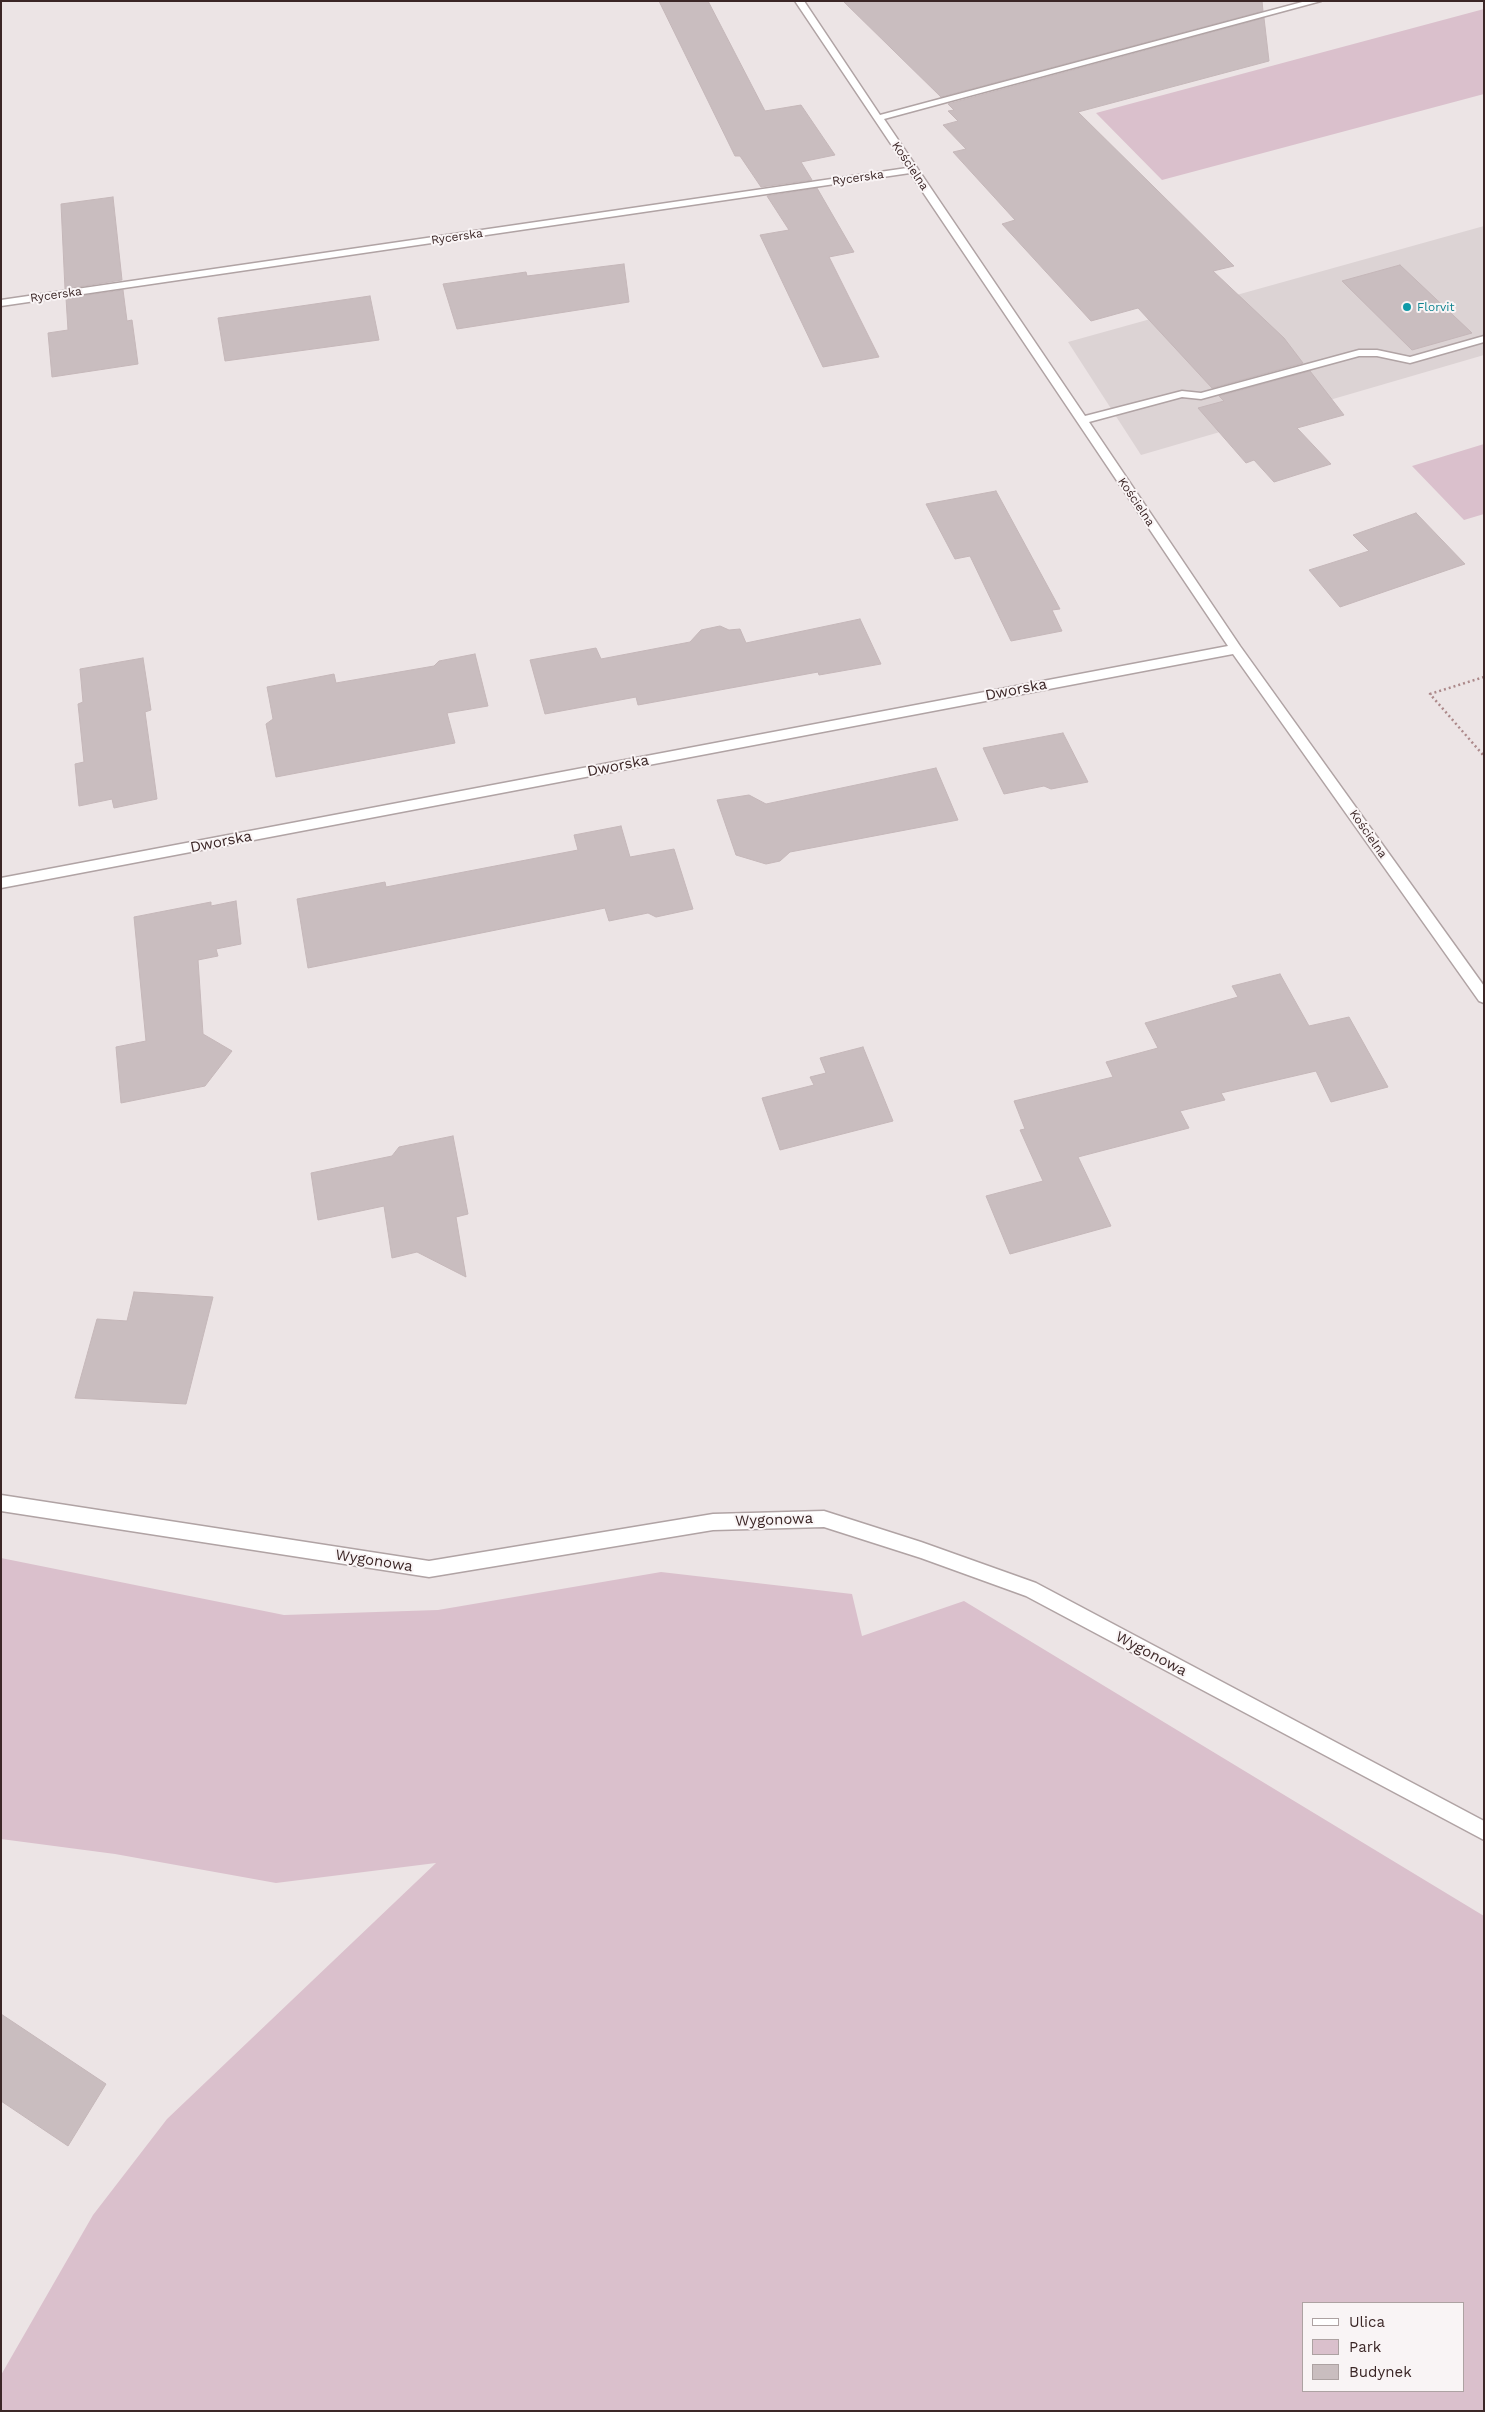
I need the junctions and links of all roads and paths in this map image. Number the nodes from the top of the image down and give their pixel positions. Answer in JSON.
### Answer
{"nodes":[{"id":1,"x":799,"y":1,"type":"edge"},
{"id":2,"x":1317,"y":1,"type":"edge"},
{"id":3,"x":878,"y":118,"type":"junction"},
{"id":4,"x":912,"y":170,"type":"junction"},
{"id":5,"x":1,"y":303,"type":"edge"},
{"id":6,"x":1484,"y":339,"type":"edge"},
{"id":7,"x":1082,"y":421,"type":"junction"},
{"id":8,"x":1236,"y":649,"type":"junction"},
{"id":9,"x":1484,"y":677,"type":"edge"},
{"id":10,"x":1484,"y":756,"type":"edge"},
{"id":11,"x":1,"y":884,"type":"edge"},
{"id":12,"x":1484,"y":997,"type":"edge"},
{"id":13,"x":1,"y":1503,"type":"edge"},
{"id":14,"x":1484,"y":1831,"type":"edge"}],
"edges":[{"from":1,"to":3,"type":"street","name":"Kościelna"},
{"from":2,"to":3,"type":"street"},
{"from":3,"to":4,"type":"street","name":"Kościelna"},
{"from":4,"to":5,"type":"street","name":"Rycerska"},
{"from":4,"to":7,"type":"street","name":"Kościelna"},
{"from":6,"to":7,"type":"street"},
{"from":7,"to":8,"type":"street","name":"Kościelna"},
{"from":8,"to":11,"type":"street","name":"Dworska"},
{"from":8,"to":12,"type":"street","name":"Kościelna"},
{"from":9,"to":10,"type":"path"},
{"from":13,"to":14,"type":"street","name":"Wygonowa"}]}
